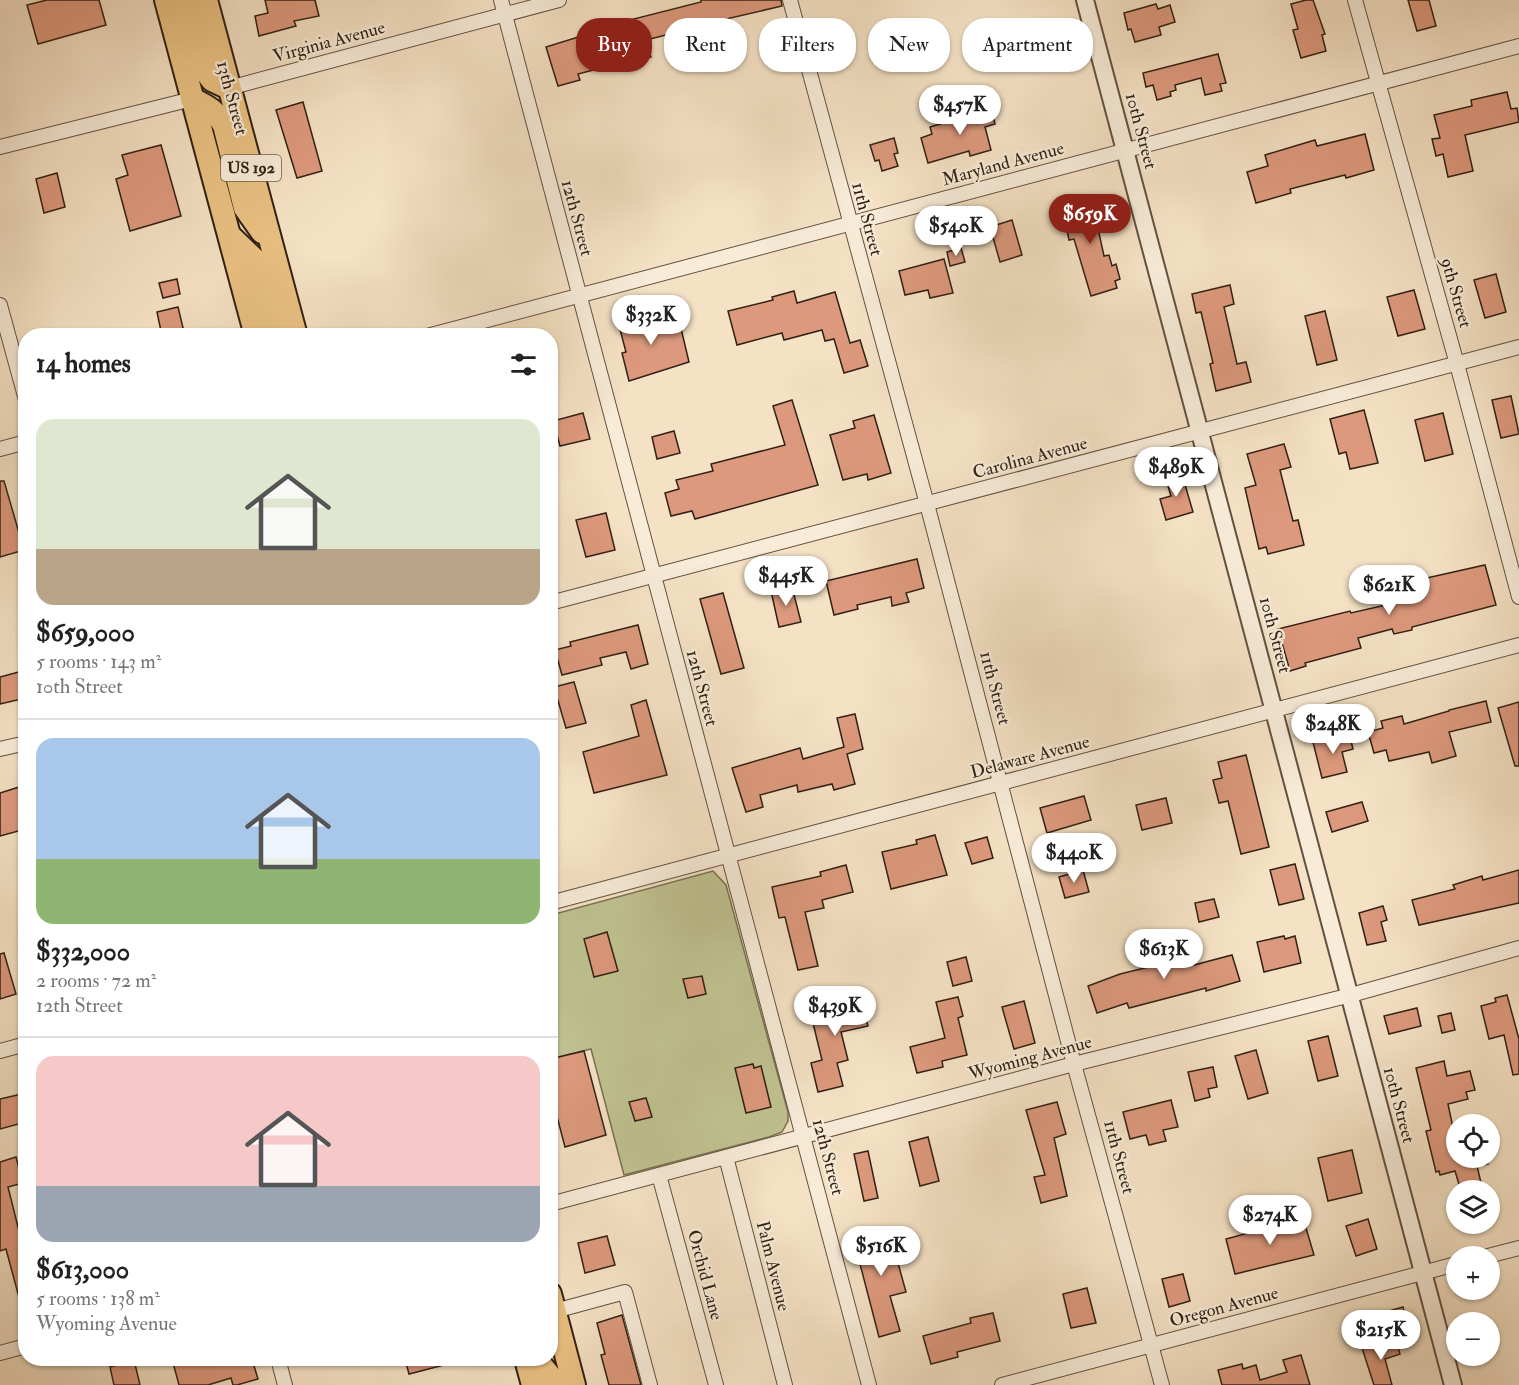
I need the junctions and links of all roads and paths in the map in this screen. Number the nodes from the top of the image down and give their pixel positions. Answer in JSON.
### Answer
{"nodes":[{"id":1,"x":166,"y":0,"type":"edge"},
{"id":2,"x":186,"y":0,"type":"edge"},
{"id":3,"x":206,"y":0,"type":"edge"},
{"id":4,"x":501,"y":0,"type":"edge"},
{"id":5,"x":559,"y":0,"type":"edge"},
{"id":6,"x":790,"y":0,"type":"edge"},
{"id":7,"x":1085,"y":0,"type":"edge"},
{"id":8,"x":1355,"y":0,"type":"edge"},
{"id":9,"x":504,"y":14,"type":"junction"},
{"id":10,"x":1519,"y":46,"type":"edge"},
{"id":11,"x":1378,"y":84,"type":"junction"},
{"id":12,"x":239,"y":85,"type":"junction"},
{"id":13,"x":192,"y":99,"type":"junction"},
{"id":14,"x":0,"y":147,"type":"edge"},
{"id":15,"x":1126,"y":150,"type":"junction"},
{"id":16,"x":849,"y":224,"type":"junction"},
{"id":17,"x":230,"y":236,"type":"junction"},
{"id":18,"x":272,"y":245,"type":"junction"},
{"id":19,"x":578,"y":295,"type":"junction"},
{"id":20,"x":0,"y":305,"type":"edge"},
{"id":21,"x":254,"y":328,"type":"edge"},
{"id":22,"x":272,"y":328,"type":"edge"},
{"id":23,"x":294,"y":328,"type":"edge"},
{"id":24,"x":457,"y":328,"type":"edge"},
{"id":25,"x":1519,"y":347,"type":"edge"},
{"id":26,"x":1457,"y":364,"type":"junction"},
{"id":27,"x":18,"y":371,"type":"edge"},
{"id":28,"x":1200,"y":431,"type":"junction"},
{"id":29,"x":18,"y":444,"type":"edge"},
{"id":30,"x":0,"y":449,"type":"edge"},
{"id":31,"x":927,"y":504,"type":"junction"},
{"id":32,"x":654,"y":576,"type":"junction"},
{"id":33,"x":1519,"y":597,"type":"edge"},
{"id":34,"x":558,"y":601,"type":"edge"},
{"id":35,"x":1519,"y":645,"type":"edge"},
{"id":36,"x":1274,"y":710,"type":"junction"},
{"id":37,"x":18,"y":744,"type":"edge"},
{"id":38,"x":0,"y":749,"type":"edge"},
{"id":39,"x":1001,"y":783,"type":"junction"},
{"id":40,"x":727,"y":856,"type":"junction"},
{"id":41,"x":558,"y":901,"type":"edge"},
{"id":42,"x":1519,"y":948,"type":"edge"},
{"id":43,"x":1350,"y":995,"type":"junction"},
{"id":44,"x":18,"y":1046,"type":"edge"},
{"id":45,"x":0,"y":1051,"type":"edge"},
{"id":46,"x":1074,"y":1064,"type":"junction"},
{"id":47,"x":804,"y":1136,"type":"junction"},
{"id":48,"x":726,"y":1157,"type":"junction"},
{"id":49,"x":659,"y":1175,"type":"junction"},
{"id":50,"x":558,"y":1202,"type":"edge"},
{"id":51,"x":1519,"y":1248,"type":"edge"},
{"id":52,"x":1500,"y":1253,"type":"edge"},
{"id":53,"x":1446,"y":1267,"type":"edge"},
{"id":54,"x":1423,"y":1273,"type":"junction"},
{"id":55,"x":558,"y":1303,"type":"edge"},
{"id":56,"x":558,"y":1326,"type":"edge"},
{"id":57,"x":1152,"y":1345,"type":"junction"},
{"id":58,"x":18,"y":1348,"type":"edge"},
{"id":59,"x":0,"y":1353,"type":"edge"},
{"id":60,"x":280,"y":1366,"type":"edge"},
{"id":61,"x":528,"y":1366,"type":"edge"},
{"id":62,"x":542,"y":1366,"type":"edge"},
{"id":63,"x":285,"y":1385,"type":"edge"},
{"id":64,"x":533,"y":1385,"type":"edge"},
{"id":65,"x":554,"y":1385,"type":"edge"},
{"id":66,"x":574,"y":1385,"type":"edge"},
{"id":67,"x":650,"y":1385,"type":"edge"},
{"id":68,"x":716,"y":1385,"type":"edge"},
{"id":69,"x":785,"y":1385,"type":"edge"},
{"id":70,"x":869,"y":1385,"type":"edge"},
{"id":71,"x":1002,"y":1385,"type":"edge"},
{"id":72,"x":1162,"y":1385,"type":"edge"},
{"id":73,"x":1453,"y":1385,"type":"edge"}],
"edges":[{"from":1,"to":13,"type":"highway","number":"US 192"},
{"from":2,"to":12,"type":"highway"},
{"from":3,"to":12,"type":"highway","name":"13th Street","number":"US 192"},
{"from":4,"to":9,"type":"street","name":"12th Street"},
{"from":5,"to":9,"type":"street","name":"Virginia Avenue"},
{"from":6,"to":16,"type":"street","name":"11th Street"},
{"from":7,"to":15,"type":"street","name":"10th Street"},
{"from":8,"to":11,"type":"street","name":"9th Street"},
{"from":9,"to":12,"type":"street","name":"Virginia Avenue"},
{"from":9,"to":19,"type":"street","name":"12th Street"},
{"from":10,"to":11,"type":"street","name":"Maryland Avenue"},
{"from":11,"to":15,"type":"street","name":"Maryland Avenue"},
{"from":11,"to":26,"type":"street","name":"9th Street"},
{"from":12,"to":18,"type":"highway","name":"13th Street","number":"US 192"},
{"from":13,"to":14,"type":"street"},
{"from":13,"to":17,"type":"highway","number":"US 192"},
{"from":13,"to":18,"type":"highway"},
{"from":15,"to":16,"type":"street","name":"Maryland Avenue"},
{"from":15,"to":28,"type":"street","name":"10th Street"},
{"from":16,"to":19,"type":"street","name":"Maryland Avenue"},
{"from":16,"to":31,"type":"street","name":"11th Street"},
{"from":17,"to":21,"type":"highway","number":"US 192"},
{"from":17,"to":22,"type":"highway"},
{"from":18,"to":23,"type":"highway","name":"13th Street","number":"US 192"},
{"from":19,"to":24,"type":"street","name":"Maryland Avenue"},
{"from":19,"to":32,"type":"street","name":"12th Street"},
{"from":20,"to":27,"type":"street"},
{"from":25,"to":26,"type":"street","name":"Carolina Avenue"},
{"from":26,"to":28,"type":"street","name":"Carolina Avenue"},
{"from":26,"to":33,"type":"street","name":"9th Street"},
{"from":28,"to":31,"type":"street","name":"Carolina Avenue"},
{"from":28,"to":36,"type":"street","name":"10th Street"},
{"from":29,"to":30,"type":"street"},
{"from":31,"to":32,"type":"street","name":"Carolina Avenue"},
{"from":31,"to":39,"type":"street","name":"11th Street"},
{"from":32,"to":34,"type":"street","name":"Carolina Avenue"},
{"from":32,"to":40,"type":"street","name":"12th Street"},
{"from":35,"to":36,"type":"street","name":"Delaware Avenue"},
{"from":36,"to":39,"type":"street","name":"Delaware Avenue"},
{"from":36,"to":43,"type":"street","name":"10th Street"},
{"from":37,"to":38,"type":"street"},
{"from":39,"to":40,"type":"street","name":"Delaware Avenue"},
{"from":39,"to":46,"type":"street","name":"11th Street"},
{"from":40,"to":41,"type":"street","name":"Delaware Avenue"},
{"from":40,"to":47,"type":"street","name":"12th Street"},
{"from":42,"to":43,"type":"street","name":"Wyoming Avenue"},
{"from":43,"to":46,"type":"street","name":"Wyoming Avenue"},
{"from":43,"to":54,"type":"street","name":"10th Street"},
{"from":44,"to":45,"type":"street"},
{"from":46,"to":47,"type":"street","name":"Wyoming Avenue"},
{"from":46,"to":57,"type":"street","name":"11th Street"},
{"from":47,"to":48,"type":"street","name":"Wyoming Avenue"},
{"from":47,"to":70,"type":"street","name":"12th Street"},
{"from":48,"to":49,"type":"street","name":"Wyoming Avenue"},
{"from":48,"to":69,"type":"street","name":"Palm Avenue"},
{"from":49,"to":50,"type":"street","name":"Wyoming Avenue"},
{"from":49,"to":68,"type":"street","name":"Orchid Lane"},
{"from":51,"to":52,"type":"street"},
{"from":53,"to":54,"type":"street","name":"Oregon Avenue"},
{"from":54,"to":57,"type":"street","name":"Oregon Avenue"},
{"from":54,"to":73,"type":"street","name":"10th Street"},
{"from":55,"to":67,"type":"street"},
{"from":56,"to":66,"type":"highway"},
{"from":57,"to":71,"type":"street","name":"Oregon Avenue"},
{"from":57,"to":72,"type":"street","name":"11th Street"},
{"from":58,"to":59,"type":"street"},
{"from":60,"to":63,"type":"street"},
{"from":61,"to":64,"type":"highway"},
{"from":62,"to":65,"type":"highway"}]}
